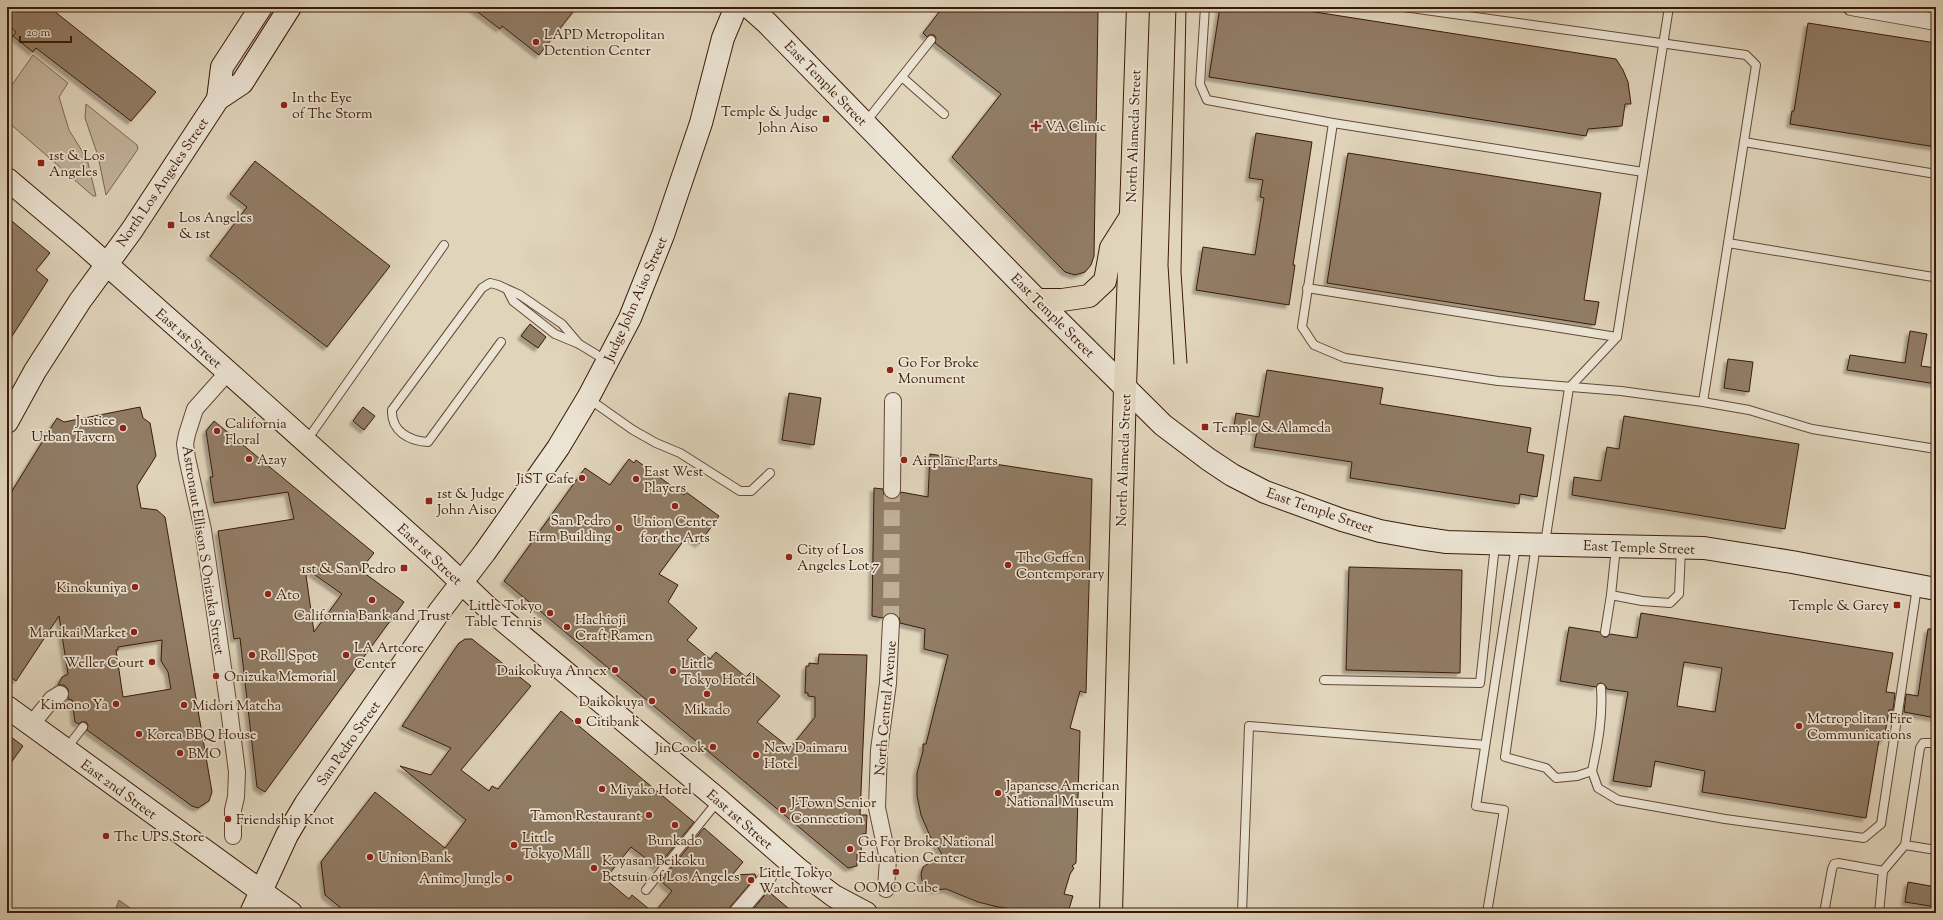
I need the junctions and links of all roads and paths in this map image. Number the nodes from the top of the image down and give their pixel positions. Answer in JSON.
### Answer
{"nodes":[{"id":1,"x":261,"y":7,"type":"edge"},
{"id":2,"x":290,"y":7,"type":"edge"},
{"id":3,"x":736,"y":7,"type":"edge"},
{"id":4,"x":749,"y":7,"type":"edge"},
{"id":5,"x":1138,"y":7,"type":"edge"},
{"id":6,"x":1205,"y":7,"type":"edge"},
{"id":7,"x":1404,"y":7,"type":"edge"},
{"id":8,"x":1668,"y":7,"type":"edge"},
{"id":9,"x":1851,"y":7,"type":"edge"},
{"id":10,"x":1936,"y":22,"type":"edge"},
{"id":11,"x":931,"y":40,"type":"dead end"},
{"id":12,"x":1663,"y":43,"type":"junction"},
{"id":13,"x":902,"y":77,"type":"junction"},
{"id":14,"x":218,"y":99,"type":"junction"},
{"id":15,"x":944,"y":114,"type":"dead end"},
{"id":16,"x":1333,"y":123,"type":"junction"},
{"id":17,"x":865,"y":124,"type":"junction"},
{"id":18,"x":1744,"y":142,"type":"junction"},
{"id":19,"x":1643,"y":172,"type":"junction"},
{"id":20,"x":1936,"y":174,"type":"edge"},
{"id":21,"x":7,"y":179,"type":"edge"},
{"id":22,"x":1131,"y":217,"type":"junction"},
{"id":23,"x":1728,"y":242,"type":"junction"},
{"id":24,"x":444,"y":245,"type":"dead end"},
{"id":25,"x":106,"y":265,"type":"junction"},
{"id":26,"x":1936,"y":275,"type":"edge"},
{"id":27,"x":1307,"y":288,"type":"junction"},
{"id":28,"x":508,"y":290,"type":"junction"},
{"id":29,"x":1037,"y":300,"type":"junction"},
{"id":30,"x":1617,"y":336,"type":"junction"},
{"id":31,"x":501,"y":342,"type":"dead end"},
{"id":32,"x":579,"y":344,"type":"junction"},
{"id":33,"x":608,"y":362,"type":"junction"},
{"id":34,"x":228,"y":372,"type":"junction"},
{"id":35,"x":1125,"y":387,"type":"junction"},
{"id":36,"x":1569,"y":388,"type":"junction"},
{"id":37,"x":588,"y":398,"type":"junction"},
{"id":38,"x":893,"y":401,"type":"dead end"},
{"id":39,"x":1703,"y":402,"type":"junction"},
{"id":40,"x":7,"y":422,"type":"edge"},
{"id":41,"x":305,"y":442,"type":"junction"},
{"id":42,"x":1936,"y":449,"type":"edge"},
{"id":43,"x":770,"y":473,"type":"dead end"},
{"id":44,"x":892,"y":490,"type":"tunnel mouth"},
{"id":45,"x":1523,"y":544,"type":"junction"},
{"id":46,"x":1616,"y":546,"type":"junction"},
{"id":47,"x":1681,"y":548,"type":"junction"},
{"id":48,"x":462,"y":584,"type":"junction"},
{"id":49,"x":1927,"y":588,"type":"edge"},
{"id":50,"x":1611,"y":595,"type":"junction"},
{"id":51,"x":891,"y":622,"type":"tunnel mouth"},
{"id":52,"x":1605,"y":632,"type":"dead end"},
{"id":53,"x":1324,"y":680,"type":"dead end"},
{"id":54,"x":1600,"y":688,"type":"dead end"},
{"id":55,"x":60,"y":694,"type":"dead end"},
{"id":56,"x":7,"y":707,"type":"edge"},
{"id":57,"x":32,"y":725,"type":"junction"},
{"id":58,"x":83,"y":727,"type":"dead end"},
{"id":59,"x":1936,"y":743,"type":"edge"},
{"id":60,"x":1485,"y":746,"type":"junction"},
{"id":61,"x":66,"y":750,"type":"junction"},
{"id":62,"x":1592,"y":771,"type":"junction"},
{"id":63,"x":719,"y":800,"type":"junction"},
{"id":64,"x":233,"y":836,"type":"dead end"},
{"id":65,"x":1905,"y":845,"type":"junction"},
{"id":66,"x":1936,"y":850,"type":"edge"},
{"id":67,"x":1883,"y":871,"type":"junction"},
{"id":68,"x":768,"y":877,"type":"dead end"},
{"id":69,"x":886,"y":889,"type":"dead end"},
{"id":70,"x":646,"y":890,"type":"dead end"},
{"id":71,"x":262,"y":892,"type":"junction"},
{"id":72,"x":251,"y":913,"type":"edge"},
{"id":73,"x":291,"y":913,"type":"edge"},
{"id":74,"x":737,"y":913,"type":"edge"},
{"id":75,"x":866,"y":913,"type":"edge"},
{"id":76,"x":1111,"y":913,"type":"edge"},
{"id":77,"x":1242,"y":913,"type":"edge"},
{"id":78,"x":1487,"y":913,"type":"edge"},
{"id":79,"x":1824,"y":913,"type":"edge"},
{"id":80,"x":1880,"y":913,"type":"edge"}],
"edges":[{"from":1,"to":14,"type":"main road","name":"North Los Angeles Street"},
{"from":2,"to":14,"type":"main road","name":"North Los Angeles Street"},
{"from":3,"to":33,"type":"main road","name":"Judge John Aiso Street"},
{"from":4,"to":17,"type":"main road","name":"East Temple Street"},
{"from":5,"to":22,"type":"main road","name":"North Alameda Street"},
{"from":6,"to":16,"type":"lane"},
{"from":7,"to":12,"type":"lane"},
{"from":8,"to":12,"type":"lane"},
{"from":9,"to":10,"type":"street"},
{"from":11,"to":13,"type":"lane"},
{"from":12,"to":18,"type":"lane"},
{"from":12,"to":19,"type":"lane"},
{"from":13,"to":15,"type":"lane"},
{"from":13,"to":17,"type":"lane"},
{"from":14,"to":25,"type":"main road","name":"North Los Angeles Street"},
{"from":16,"to":19,"type":"lane"},
{"from":16,"to":27,"type":"lane"},
{"from":17,"to":29,"type":"main road","name":"East Temple Street"},
{"from":18,"to":20,"type":"lane"},
{"from":18,"to":23,"type":"lane"},
{"from":19,"to":30,"type":"lane"},
{"from":21,"to":25,"type":"main road","name":"East 1st Street"},
{"from":22,"to":29,"type":"main road"},
{"from":22,"to":35,"type":"main road","name":"North Alameda Street"},
{"from":23,"to":26,"type":"lane"},
{"from":23,"to":39,"type":"lane"},
{"from":24,"to":41,"type":"lane"},
{"from":25,"to":34,"type":"main road","name":"East 1st Street"},
{"from":25,"to":40,"type":"main road","name":"North Los Angeles Street"},
{"from":27,"to":30,"type":"lane"},
{"from":27,"to":36,"type":"lane"},
{"from":28,"to":31,"type":"lane"},
{"from":28,"to":32,"type":"lane"},
{"from":28,"to":32,"type":"lane"},
{"from":29,"to":35,"type":"main road","name":"East Temple Street"},
{"from":30,"to":36,"type":"lane"},
{"from":32,"to":33,"type":"lane"},
{"from":33,"to":37,"type":"main road","name":"Judge John Aiso Street"},
{"from":34,"to":41,"type":"main road","name":"East 1st Street"},
{"from":34,"to":64,"type":"street","name":"Astronaut Ellison S Onizuka Street"},
{"from":35,"to":45,"type":"main road","name":"East Temple Street"},
{"from":35,"to":76,"type":"main road","name":"North Alameda Street"},
{"from":36,"to":39,"type":"lane"},
{"from":36,"to":45,"type":"lane"},
{"from":37,"to":43,"type":"lane"},
{"from":37,"to":48,"type":"main road","name":"Judge John Aiso Street"},
{"from":38,"to":44,"type":"street"},
{"from":39,"to":42,"type":"lane"},
{"from":41,"to":48,"type":"main road","name":"East 1st Street"},
{"from":45,"to":46,"type":"main road","name":"East Temple Street"},
{"from":45,"to":53,"type":"lane"},
{"from":45,"to":60,"type":"lane"},
{"from":45,"to":62,"type":"lane"},
{"from":46,"to":47,"type":"main road","name":"East Temple Street"},
{"from":46,"to":50,"type":"lane"},
{"from":47,"to":49,"type":"main road","name":"East Temple Street"},
{"from":47,"to":50,"type":"lane"},
{"from":48,"to":63,"type":"main road","name":"East 1st Street"},
{"from":48,"to":71,"type":"main road","name":"San Pedro Street"},
{"from":49,"to":62,"type":"lane"},
{"from":50,"to":52,"type":"lane"},
{"from":51,"to":69,"type":"street","name":"North Central Avenue"},
{"from":54,"to":62,"type":"lane"},
{"from":55,"to":57,"type":"street"},
{"from":56,"to":57,"type":"main road","name":"East 2nd Street"},
{"from":57,"to":61,"type":"main road","name":"East 2nd Street"},
{"from":58,"to":61,"type":"lane"},
{"from":59,"to":65,"type":"lane"},
{"from":60,"to":77,"type":"lane"},
{"from":60,"to":78,"type":"lane"},
{"from":61,"to":71,"type":"main road","name":"East 2nd Street"},
{"from":63,"to":70,"type":"lane"},
{"from":63,"to":75,"type":"main road","name":"East 1st Street"},
{"from":65,"to":66,"type":"lane"},
{"from":65,"to":67,"type":"lane"},
{"from":67,"to":79,"type":"lane"},
{"from":67,"to":80,"type":"lane"},
{"from":68,"to":74,"type":"street"},
{"from":71,"to":72,"type":"main road","name":"San Pedro Street"},
{"from":71,"to":73,"type":"main road","name":"East 2nd Street"}]}
